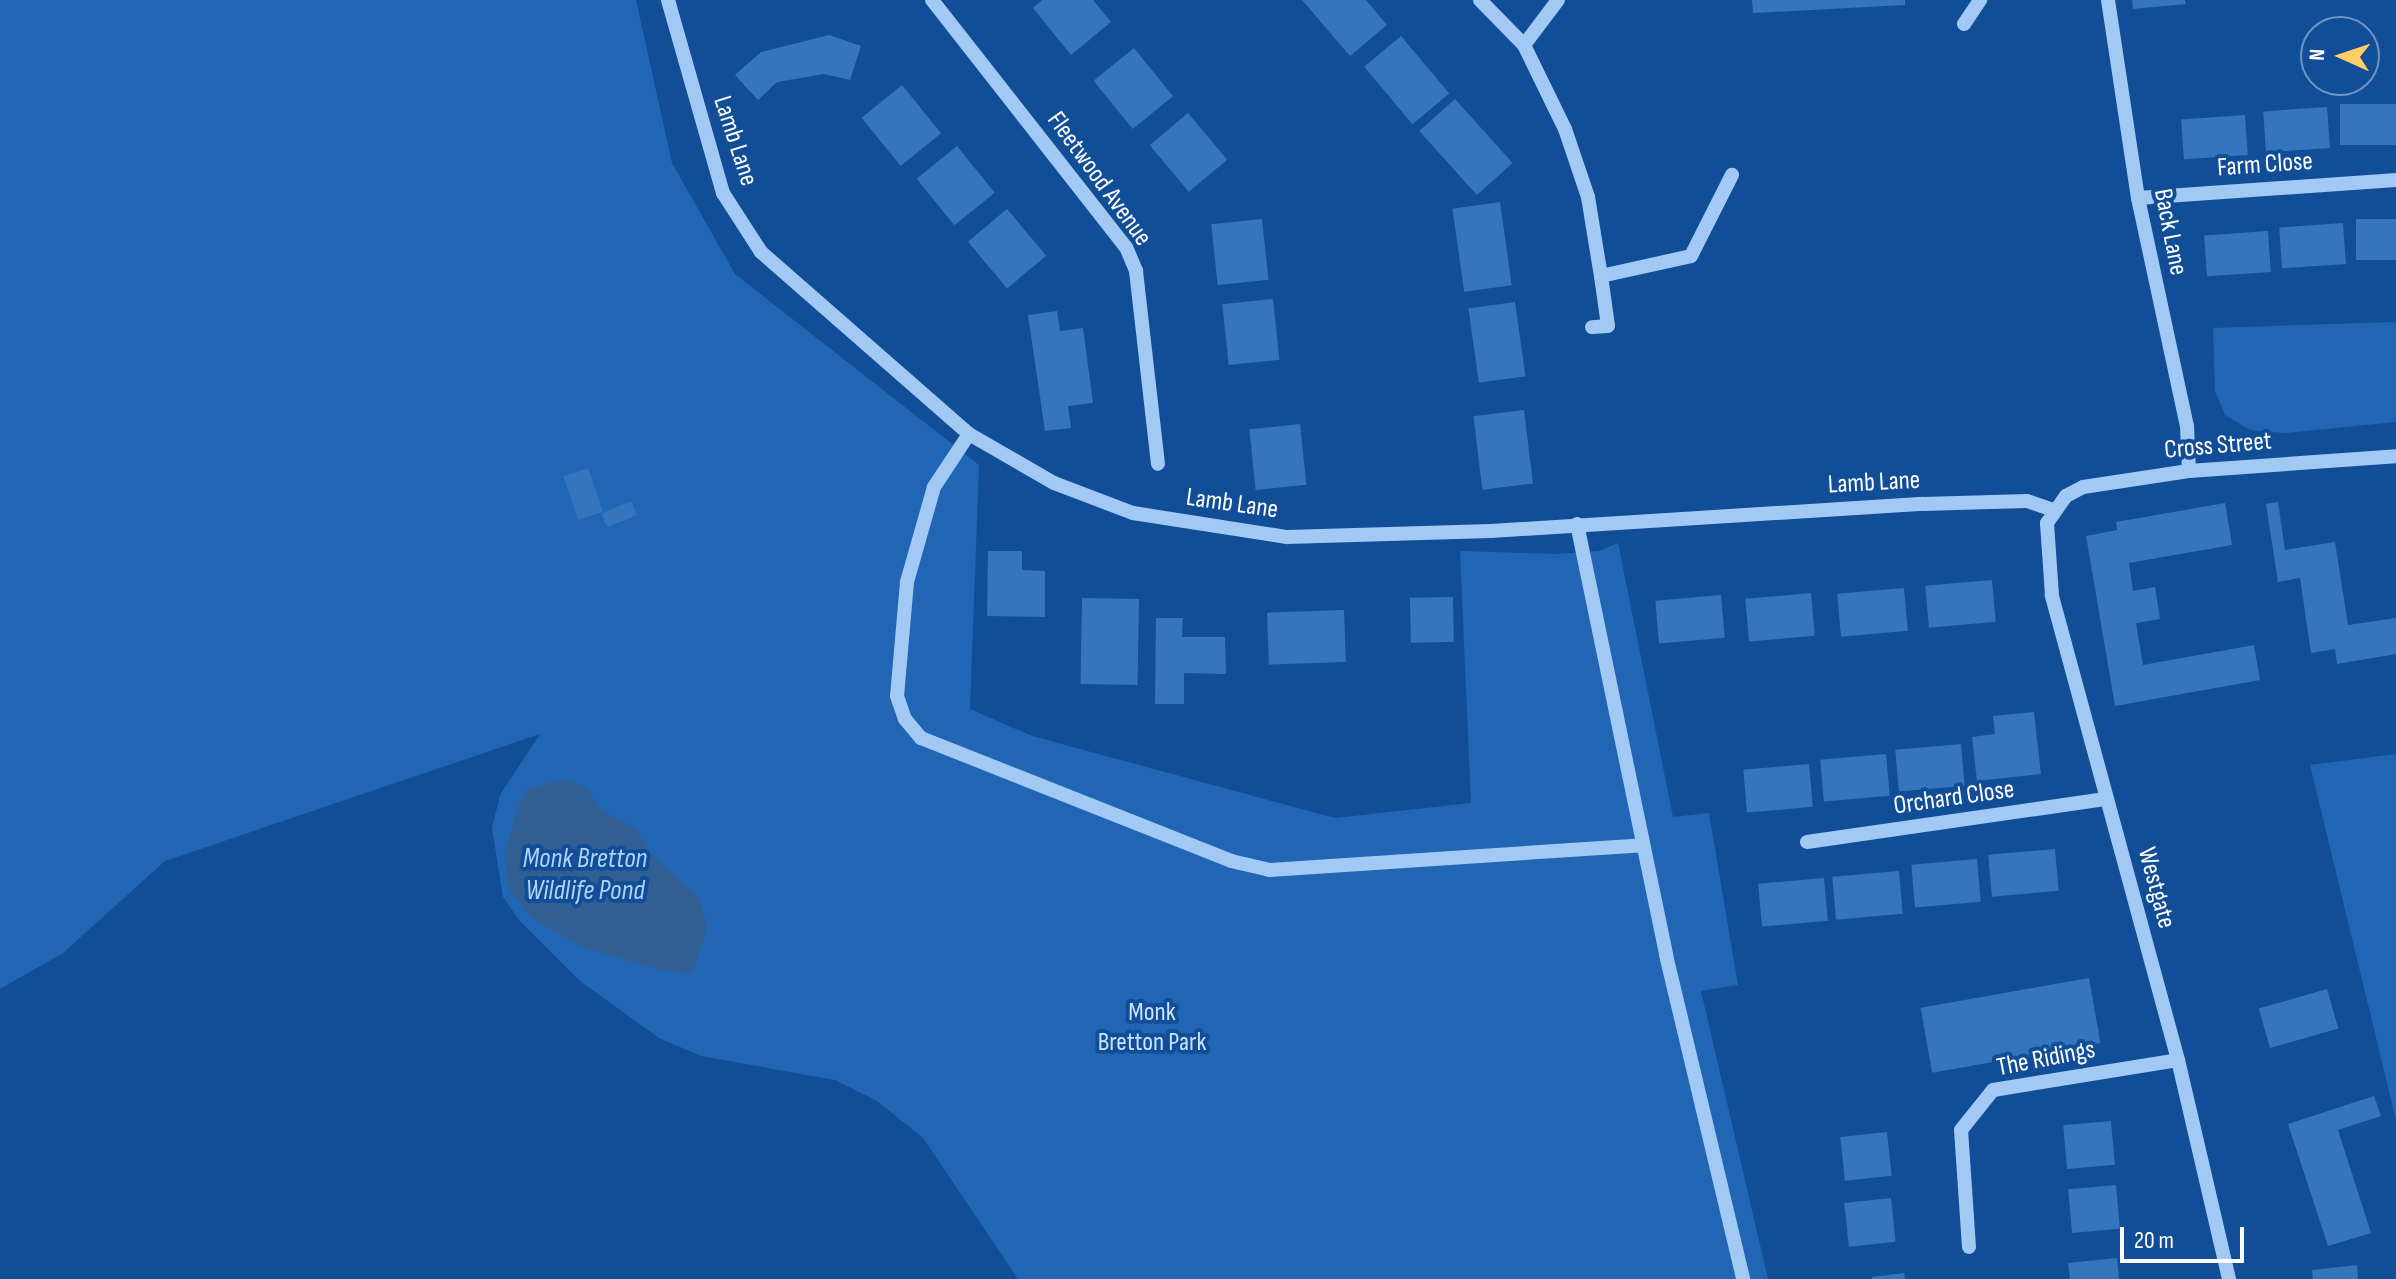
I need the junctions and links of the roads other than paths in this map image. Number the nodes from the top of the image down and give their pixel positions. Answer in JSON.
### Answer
{"nodes":[{"id":1,"x":668,"y":0,"type":"edge"},
{"id":2,"x":932,"y":0,"type":"edge"},
{"id":3,"x":1480,"y":0,"type":"edge"},
{"id":4,"x":1558,"y":0,"type":"edge"},
{"id":5,"x":1980,"y":0,"type":"edge"},
{"id":6,"x":2108,"y":0,"type":"edge"},
{"id":7,"x":1964,"y":24,"type":"dead end"},
{"id":8,"x":1524,"y":45,"type":"junction"},
{"id":9,"x":1732,"y":175,"type":"dead end"},
{"id":10,"x":2396,"y":180,"type":"edge"},
{"id":11,"x":2138,"y":198,"type":"junction"},
{"id":12,"x":1601,"y":276,"type":"junction"},
{"id":13,"x":1592,"y":327,"type":"dead end"},
{"id":14,"x":969,"y":434,"type":"junction"},
{"id":15,"x":2396,"y":456,"type":"edge"},
{"id":16,"x":1158,"y":464,"type":"dead end"},
{"id":17,"x":2189,"y":471,"type":"junction"},
{"id":18,"x":2053,"y":510,"type":"junction"},
{"id":19,"x":1577,"y":524,"type":"junction"},
{"id":20,"x":2107,"y":799,"type":"junction"},
{"id":21,"x":1807,"y":842,"type":"dead end"},
{"id":22,"x":1643,"y":845,"type":"junction"},
{"id":23,"x":2178,"y":1060,"type":"junction"},
{"id":24,"x":1969,"y":1247,"type":"dead end"},
{"id":25,"x":1743,"y":1279,"type":"edge"},
{"id":26,"x":2229,"y":1279,"type":"edge"}],
"edges":[{"from":1,"to":14,"type":"street","name":"Lamb Lane"},
{"from":2,"to":16,"type":"street","name":"Fleetwood Avenue"},
{"from":3,"to":8,"type":"street"},
{"from":4,"to":8,"type":"street"},
{"from":5,"to":7,"type":"street"},
{"from":6,"to":11,"type":"street","name":"Back Lane"},
{"from":8,"to":12,"type":"street"},
{"from":9,"to":12,"type":"street"},
{"from":10,"to":11,"type":"street","name":"Farm Close"},
{"from":11,"to":17,"type":"street","name":"Back Lane"},
{"from":12,"to":13,"type":"street"},
{"from":14,"to":19,"type":"street","name":"Lamb Lane"},
{"from":14,"to":22,"type":"street"},
{"from":15,"to":17,"type":"street","name":"Cross Street"},
{"from":17,"to":18,"type":"street","name":"Cross Street"},
{"from":18,"to":19,"type":"street","name":"Lamb Lane"},
{"from":18,"to":20,"type":"street","name":"Westgate"},
{"from":19,"to":22,"type":"street"},
{"from":20,"to":21,"type":"street","name":"Orchard Close"},
{"from":20,"to":23,"type":"street","name":"Westgate"},
{"from":22,"to":25,"type":"street"},
{"from":23,"to":24,"type":"street","name":"The Ridings"},
{"from":23,"to":26,"type":"street","name":"Westgate"}]}
